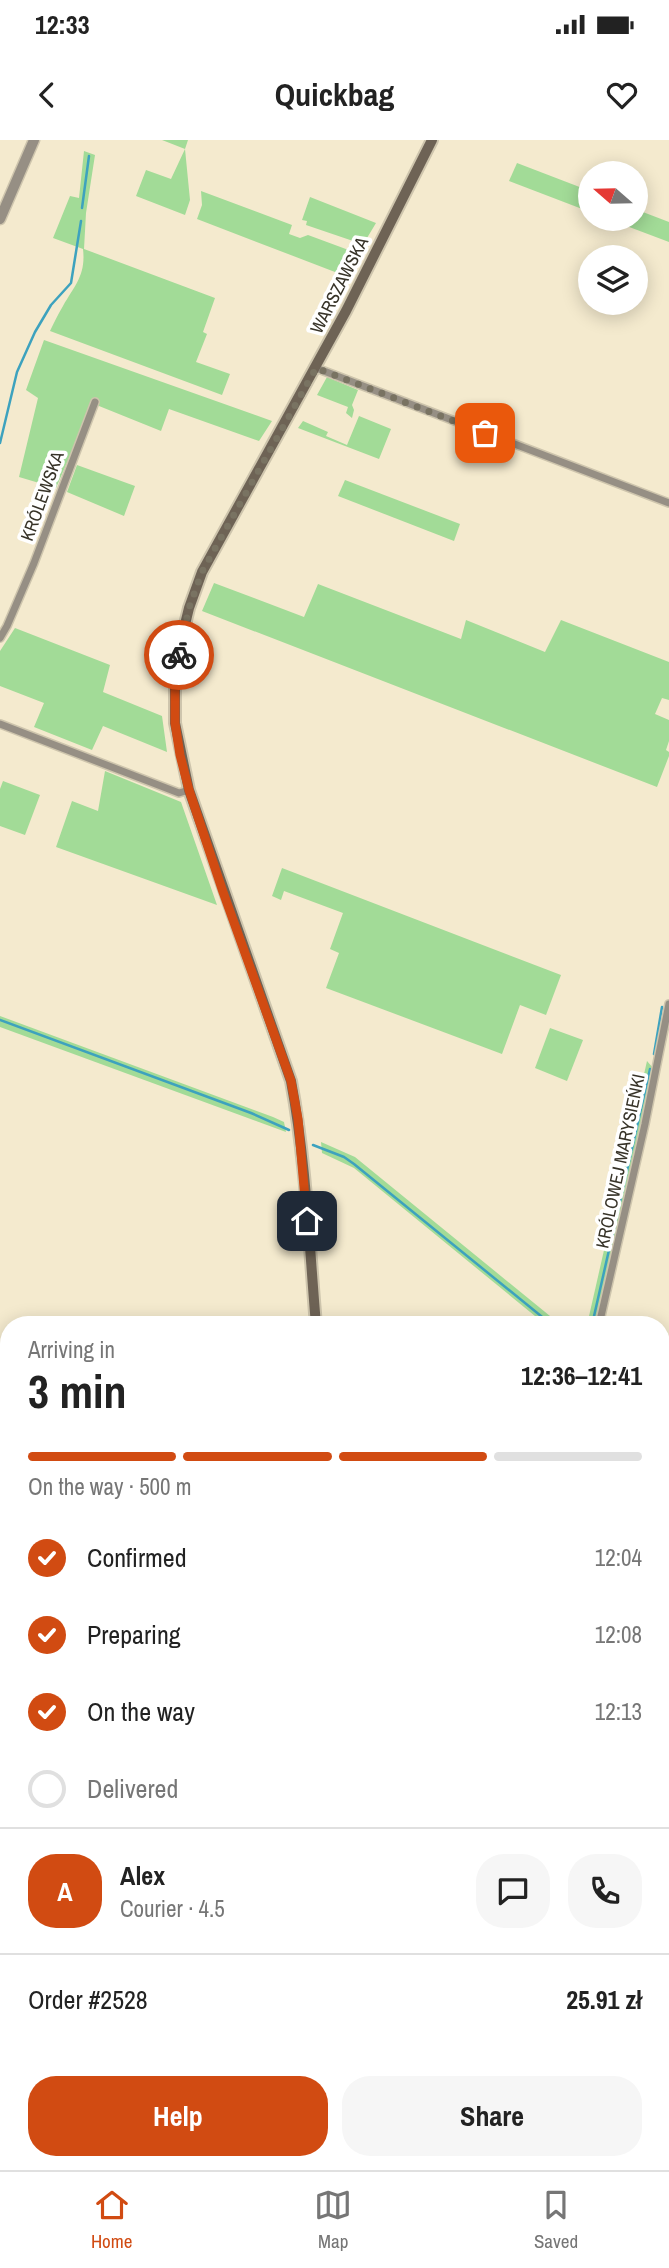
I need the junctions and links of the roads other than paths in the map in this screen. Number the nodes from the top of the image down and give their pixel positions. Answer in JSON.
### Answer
{"nodes":[{"id":1,"x":34,"y":140,"type":"edge"},
{"id":2,"x":432,"y":140,"type":"edge"},
{"id":3,"x":0,"y":219,"type":"edge"},
{"id":4,"x":316,"y":368,"type":"junction"},
{"id":5,"x":95,"y":402,"type":"dead end"},
{"id":6,"x":669,"y":503,"type":"edge"},
{"id":7,"x":0,"y":638,"type":"edge"},
{"id":8,"x":0,"y":723,"type":"edge"},
{"id":9,"x":189,"y":790,"type":"junction"},
{"id":10,"x":669,"y":1004,"type":"edge"},
{"id":11,"x":315,"y":1316,"type":"edge"},
{"id":12,"x":601,"y":1316,"type":"edge"}],
"edges":[{"from":1,"to":3,"type":"street"},
{"from":2,"to":4,"type":"main road","name":"WARSZAWSKA"},
{"from":4,"to":6,"type":"street"},
{"from":4,"to":9,"type":"main road","name":"WARSZAWSKA"},
{"from":5,"to":7,"type":"street","name":"KRÓLEWSKA"},
{"from":8,"to":9,"type":"street"},
{"from":9,"to":11,"type":"main road","name":"WARSZAWSKA"},
{"from":10,"to":12,"type":"street","name":"KRÓLOWEJ MARYSIEŃKI"}]}
